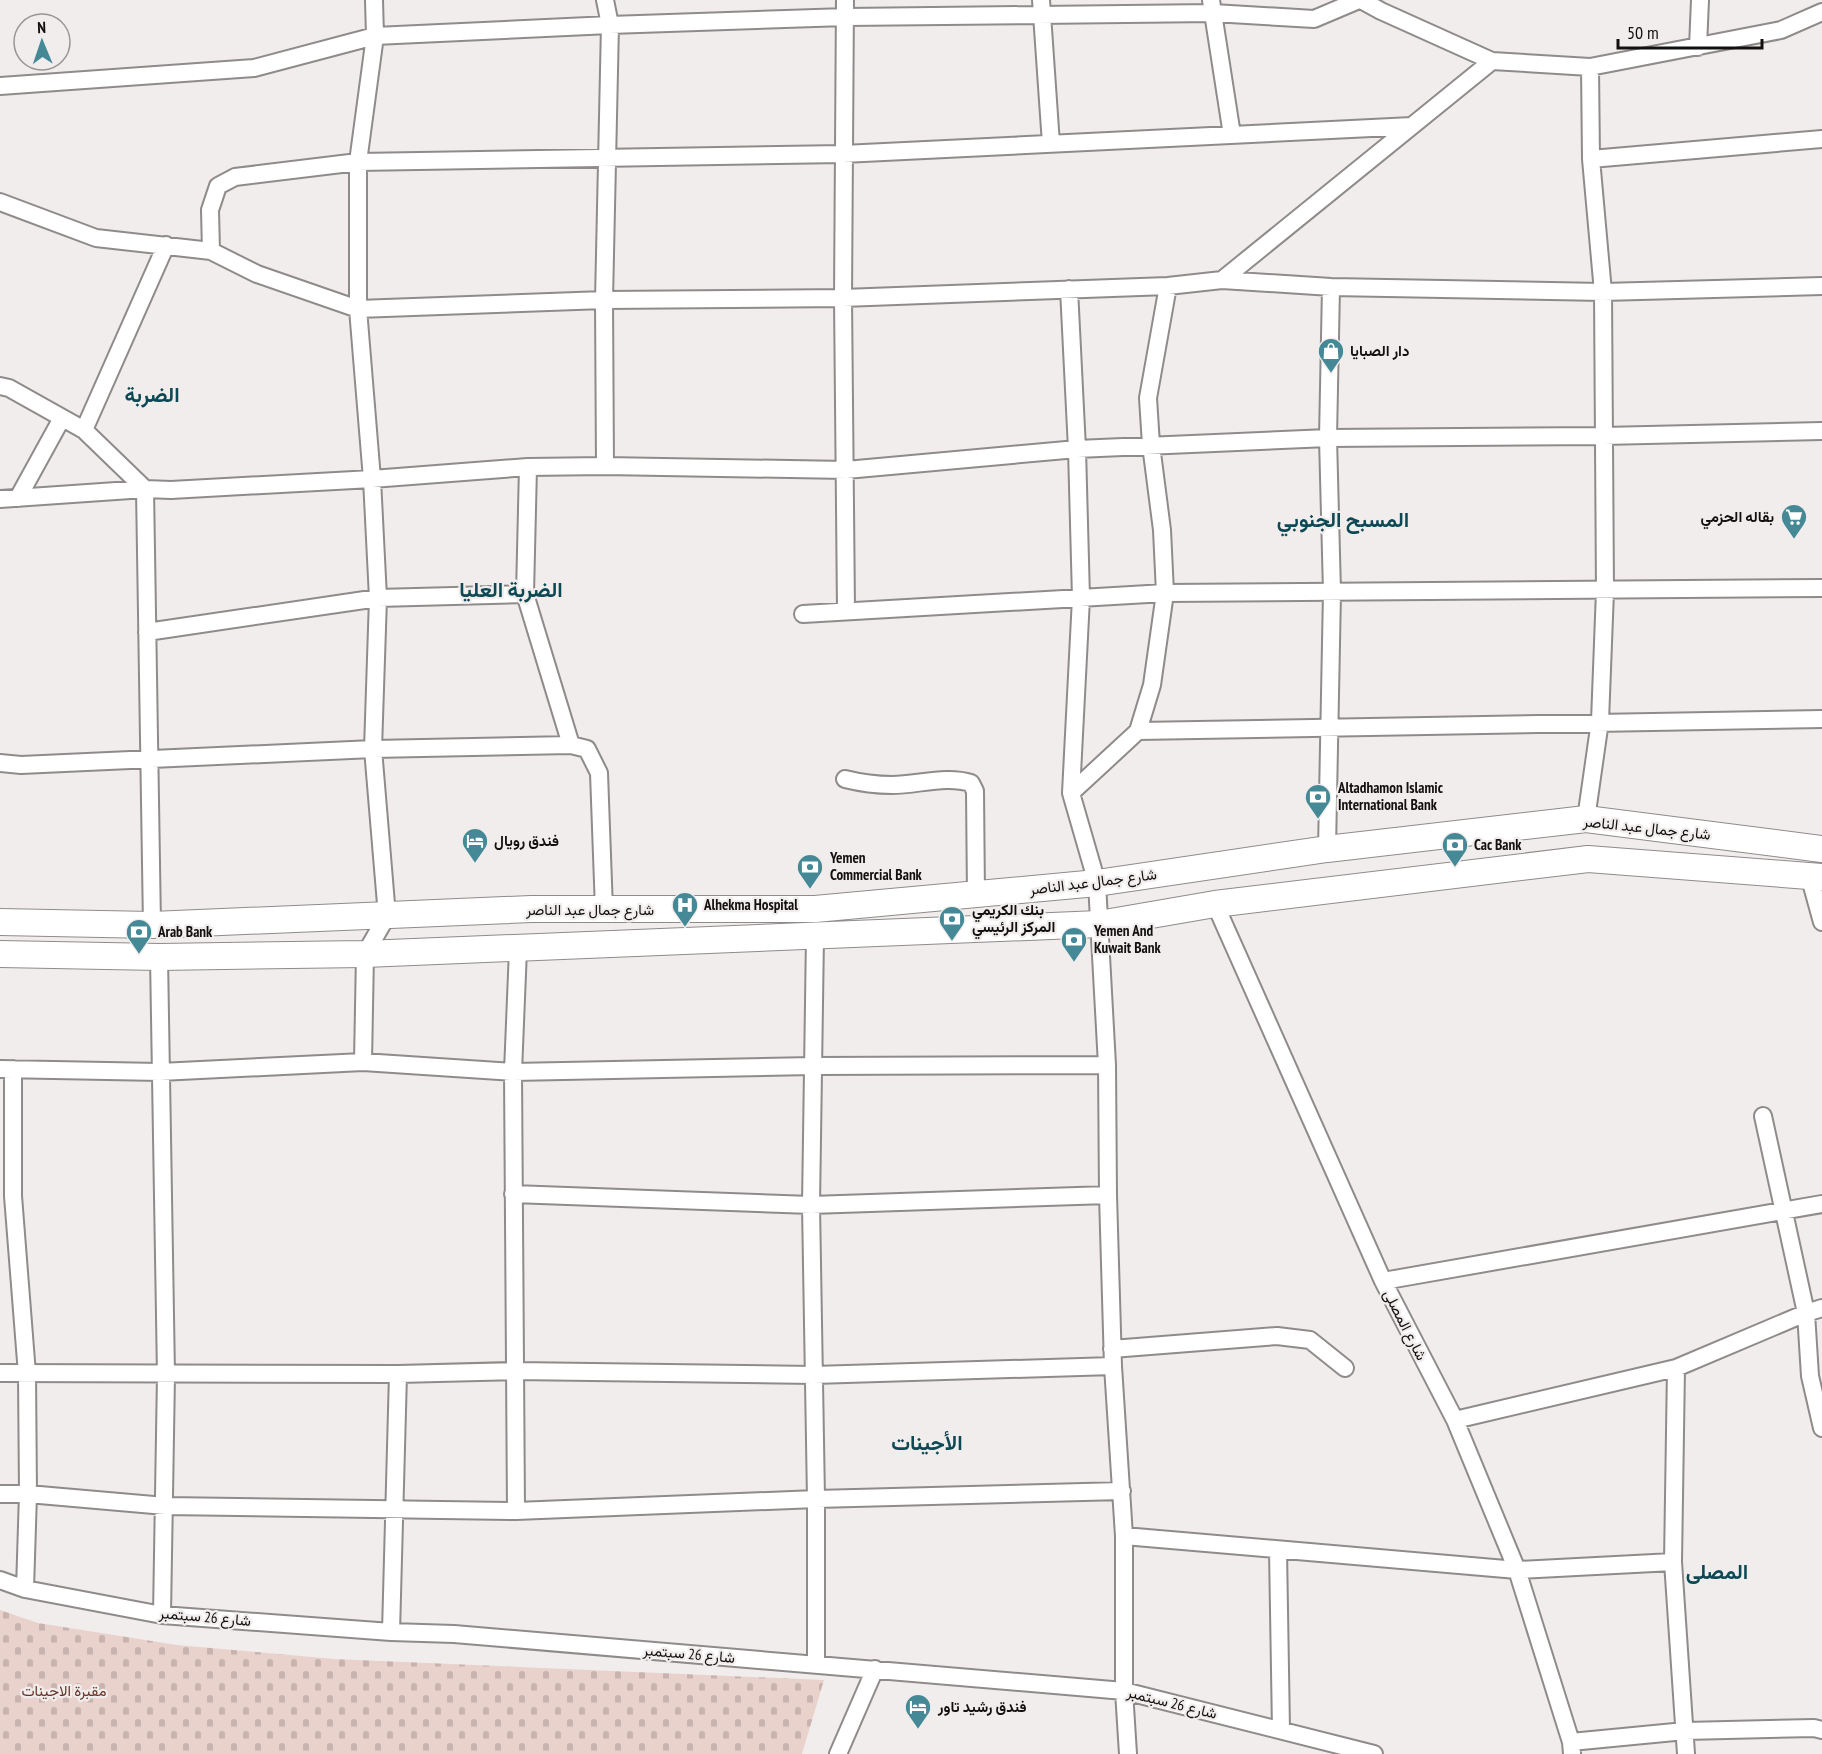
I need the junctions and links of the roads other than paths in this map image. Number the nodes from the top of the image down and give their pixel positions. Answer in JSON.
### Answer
{"nodes":[{"id":1,"x":374,"y":0,"type":"edge"},
{"id":2,"x":605,"y":0,"type":"edge"},
{"id":3,"x":1360,"y":0,"type":"edge"},
{"id":4,"x":1700,"y":0,"type":"edge"},
{"id":5,"x":1815,"y":0,"type":"edge"},
{"id":6,"x":1212,"y":6,"type":"edge"},
{"id":7,"x":1042,"y":7,"type":"edge"},
{"id":8,"x":1822,"y":7,"type":"edge"},
{"id":9,"x":845,"y":8,"type":"edge"},
{"id":10,"x":1822,"y":12,"type":"edge"},
{"id":11,"x":610,"y":25,"type":"junction"},
{"id":12,"x":375,"y":36,"type":"junction"},
{"id":13,"x":1698,"y":48,"type":"junction"},
{"id":14,"x":1492,"y":61,"type":"junction"},
{"id":15,"x":1590,"y":67,"type":"junction"},
{"id":16,"x":0,"y":86,"type":"edge"},
{"id":17,"x":1412,"y":126,"type":"junction"},
{"id":18,"x":1232,"y":135,"type":"junction"},
{"id":19,"x":1822,"y":139,"type":"edge"},
{"id":20,"x":1051,"y":144,"type":"junction"},
{"id":21,"x":843,"y":154,"type":"junction"},
{"id":22,"x":608,"y":159,"type":"junction"},
{"id":23,"x":1591,"y":159,"type":"junction"},
{"id":24,"x":358,"y":162,"type":"junction"},
{"id":25,"x":0,"y":202,"type":"edge"},
{"id":26,"x":166,"y":245,"type":"junction"},
{"id":27,"x":211,"y":251,"type":"junction"},
{"id":28,"x":1222,"y":280,"type":"junction"},
{"id":29,"x":1168,"y":286,"type":"junction"},
{"id":30,"x":1822,"y":286,"type":"edge"},
{"id":31,"x":1331,"y":287,"type":"junction"},
{"id":32,"x":1070,"y":289,"type":"junction"},
{"id":33,"x":1602,"y":292,"type":"junction"},
{"id":34,"x":843,"y":298,"type":"junction"},
{"id":35,"x":604,"y":300,"type":"junction"},
{"id":36,"x":358,"y":309,"type":"junction"},
{"id":37,"x":0,"y":386,"type":"edge"},
{"id":38,"x":62,"y":418,"type":"junction"},
{"id":39,"x":84,"y":430,"type":"junction"},
{"id":40,"x":1822,"y":432,"type":"edge"},
{"id":41,"x":1602,"y":436,"type":"junction"},
{"id":42,"x":1328,"y":438,"type":"junction"},
{"id":43,"x":1151,"y":445,"type":"junction"},
{"id":44,"x":1077,"y":449,"type":"junction"},
{"id":45,"x":605,"y":466,"type":"junction"},
{"id":46,"x":528,"y":467,"type":"junction"},
{"id":47,"x":846,"y":470,"type":"junction"},
{"id":48,"x":372,"y":479,"type":"junction"},
{"id":49,"x":145,"y":489,"type":"junction"},
{"id":50,"x":18,"y":498,"type":"junction"},
{"id":51,"x":0,"y":499,"type":"edge"},
{"id":52,"x":1822,"y":588,"type":"edge"},
{"id":53,"x":1605,"y":591,"type":"junction"},
{"id":54,"x":1332,"y":592,"type":"junction"},
{"id":55,"x":1165,"y":593,"type":"junction"},
{"id":56,"x":525,"y":594,"type":"junction"},
{"id":57,"x":378,"y":598,"type":"junction"},
{"id":58,"x":1081,"y":598,"type":"junction"},
{"id":59,"x":846,"y":611,"type":"junction"},
{"id":60,"x":803,"y":614,"type":"dead end"},
{"id":61,"x":147,"y":632,"type":"junction"},
{"id":62,"x":1822,"y":719,"type":"edge"},
{"id":63,"x":1600,"y":721,"type":"junction"},
{"id":64,"x":1329,"y":726,"type":"junction"},
{"id":65,"x":1138,"y":731,"type":"junction"},
{"id":66,"x":571,"y":745,"type":"junction"},
{"id":67,"x":373,"y":749,"type":"junction"},
{"id":68,"x":149,"y":760,"type":"junction"},
{"id":69,"x":0,"y":763,"type":"edge"},
{"id":70,"x":845,"y":779,"type":"dead end"},
{"id":71,"x":1071,"y":793,"type":"junction"},
{"id":72,"x":1586,"y":819,"type":"junction"},
{"id":73,"x":1327,"y":849,"type":"junction"},
{"id":74,"x":1822,"y":849,"type":"edge"},
{"id":75,"x":1816,"y":876,"type":"edge"},
{"id":76,"x":1097,"y":883,"type":"junction"},
{"id":77,"x":976,"y":896,"type":"junction"},
{"id":78,"x":1215,"y":904,"type":"junction"},
{"id":79,"x":604,"y":910,"type":"junction"},
{"id":80,"x":387,"y":916,"type":"junction"},
{"id":81,"x":0,"y":922,"type":"edge"},
{"id":82,"x":1822,"y":922,"type":"edge"},
{"id":83,"x":1099,"y":924,"type":"junction"},
{"id":84,"x":152,"y":925,"type":"junction"},
{"id":85,"x":815,"y":936,"type":"junction"},
{"id":86,"x":518,"y":949,"type":"junction"},
{"id":87,"x":0,"y":954,"type":"edge"},
{"id":88,"x":365,"y":954,"type":"junction"},
{"id":89,"x":159,"y":957,"type":"junction"},
{"id":90,"x":363,"y":1062,"type":"junction"},
{"id":91,"x":1107,"y":1065,"type":"junction"},
{"id":92,"x":813,"y":1066,"type":"junction"},
{"id":93,"x":6,"y":1069,"type":"edge"},
{"id":94,"x":160,"y":1072,"type":"junction"},
{"id":95,"x":513,"y":1072,"type":"junction"},
{"id":96,"x":1763,"y":1116,"type":"dead end"},
{"id":97,"x":513,"y":1194,"type":"junction"},
{"id":98,"x":7,"y":1195,"type":"edge"},
{"id":99,"x":1108,"y":1195,"type":"junction"},
{"id":100,"x":1822,"y":1204,"type":"edge"},
{"id":101,"x":811,"y":1205,"type":"junction"},
{"id":102,"x":1783,"y":1212,"type":"junction"},
{"id":103,"x":1383,"y":1281,"type":"junction"},
{"id":104,"x":1822,"y":1308,"type":"edge"},
{"id":105,"x":1806,"y":1313,"type":"junction"},
{"id":106,"x":1113,"y":1358,"type":"junction"},
{"id":107,"x":1345,"y":1368,"type":"dead end"},
{"id":108,"x":1676,"y":1368,"type":"junction"},
{"id":109,"x":515,"y":1371,"type":"junction"},
{"id":110,"x":0,"y":1373,"type":"edge"},
{"id":111,"x":27,"y":1374,"type":"junction"},
{"id":112,"x":398,"y":1374,"type":"junction"},
{"id":113,"x":166,"y":1375,"type":"junction"},
{"id":114,"x":814,"y":1375,"type":"junction"},
{"id":115,"x":1816,"y":1376,"type":"edge"},
{"id":116,"x":1455,"y":1420,"type":"junction"},
{"id":117,"x":1822,"y":1428,"type":"edge"},
{"id":118,"x":1122,"y":1491,"type":"junction"},
{"id":119,"x":0,"y":1494,"type":"edge"},
{"id":120,"x":28,"y":1494,"type":"junction"},
{"id":121,"x":816,"y":1499,"type":"junction"},
{"id":122,"x":165,"y":1506,"type":"junction"},
{"id":123,"x":395,"y":1509,"type":"junction"},
{"id":124,"x":516,"y":1511,"type":"junction"},
{"id":125,"x":1124,"y":1536,"type":"junction"},
{"id":126,"x":1278,"y":1550,"type":"junction"},
{"id":127,"x":1673,"y":1562,"type":"junction"},
{"id":128,"x":1517,"y":1570,"type":"junction"},
{"id":129,"x":0,"y":1580,"type":"edge"},
{"id":130,"x":25,"y":1589,"type":"junction"},
{"id":131,"x":162,"y":1615,"type":"junction"},
{"id":132,"x":391,"y":1632,"type":"junction"},
{"id":133,"x":816,"y":1665,"type":"junction"},
{"id":134,"x":875,"y":1669,"type":"junction"},
{"id":135,"x":1124,"y":1691,"type":"junction"},
{"id":136,"x":1281,"y":1730,"type":"junction"},
{"id":137,"x":1822,"y":1730,"type":"edge"},
{"id":138,"x":1685,"y":1731,"type":"junction"},
{"id":139,"x":1571,"y":1748,"type":"edge"},
{"id":140,"x":838,"y":1754,"type":"edge"},
{"id":141,"x":1128,"y":1754,"type":"edge"},
{"id":142,"x":1374,"y":1754,"type":"edge"},
{"id":143,"x":1686,"y":1754,"type":"edge"}],
"edges":[{"from":1,"to":12,"type":"street"},
{"from":2,"to":11,"type":"street"},
{"from":3,"to":6,"type":"street"},
{"from":3,"to":14,"type":"street"},
{"from":4,"to":13,"type":"street"},
{"from":5,"to":8,"type":"street"},
{"from":6,"to":7,"type":"street"},
{"from":6,"to":18,"type":"street"},
{"from":7,"to":9,"type":"street"},
{"from":7,"to":20,"type":"street"},
{"from":9,"to":11,"type":"street"},
{"from":9,"to":21,"type":"street"},
{"from":10,"to":13,"type":"street"},
{"from":11,"to":12,"type":"street"},
{"from":11,"to":22,"type":"street"},
{"from":12,"to":16,"type":"street"},
{"from":12,"to":24,"type":"street"},
{"from":13,"to":15,"type":"street"},
{"from":14,"to":15,"type":"street"},
{"from":14,"to":17,"type":"street"},
{"from":15,"to":23,"type":"street"},
{"from":17,"to":18,"type":"street"},
{"from":17,"to":28,"type":"street"},
{"from":18,"to":20,"type":"street"},
{"from":19,"to":23,"type":"street"},
{"from":20,"to":21,"type":"street"},
{"from":21,"to":22,"type":"street"},
{"from":21,"to":34,"type":"street"},
{"from":22,"to":24,"type":"street"},
{"from":22,"to":35,"type":"street"},
{"from":23,"to":33,"type":"street"},
{"from":24,"to":27,"type":"street"},
{"from":24,"to":36,"type":"street"},
{"from":25,"to":26,"type":"street"},
{"from":26,"to":27,"type":"street"},
{"from":26,"to":39,"type":"street"},
{"from":27,"to":36,"type":"street"},
{"from":28,"to":29,"type":"street"},
{"from":28,"to":31,"type":"street"},
{"from":29,"to":32,"type":"street"},
{"from":29,"to":43,"type":"street"},
{"from":30,"to":33,"type":"street"},
{"from":31,"to":33,"type":"street"},
{"from":31,"to":42,"type":"street"},
{"from":32,"to":34,"type":"street"},
{"from":32,"to":44,"type":"street"},
{"from":33,"to":41,"type":"street"},
{"from":34,"to":35,"type":"street"},
{"from":34,"to":47,"type":"street"},
{"from":35,"to":36,"type":"street"},
{"from":35,"to":45,"type":"street"},
{"from":36,"to":48,"type":"street"},
{"from":37,"to":38,"type":"street"},
{"from":38,"to":39,"type":"street"},
{"from":38,"to":50,"type":"street"},
{"from":39,"to":49,"type":"street"},
{"from":40,"to":41,"type":"street"},
{"from":41,"to":42,"type":"street"},
{"from":41,"to":53,"type":"street"},
{"from":42,"to":43,"type":"street"},
{"from":42,"to":54,"type":"street"},
{"from":43,"to":44,"type":"street"},
{"from":43,"to":55,"type":"street"},
{"from":44,"to":47,"type":"street"},
{"from":44,"to":58,"type":"street"},
{"from":45,"to":46,"type":"street"},
{"from":45,"to":47,"type":"street"},
{"from":46,"to":48,"type":"street"},
{"from":46,"to":56,"type":"street"},
{"from":47,"to":59,"type":"street"},
{"from":48,"to":49,"type":"street"},
{"from":48,"to":57,"type":"street"},
{"from":49,"to":50,"type":"street"},
{"from":49,"to":61,"type":"street"},
{"from":50,"to":51,"type":"street"},
{"from":52,"to":53,"type":"street"},
{"from":53,"to":54,"type":"street"},
{"from":53,"to":63,"type":"street"},
{"from":54,"to":55,"type":"street"},
{"from":54,"to":64,"type":"street"},
{"from":55,"to":58,"type":"street"},
{"from":55,"to":65,"type":"street"},
{"from":56,"to":57,"type":"street"},
{"from":56,"to":66,"type":"street"},
{"from":57,"to":61,"type":"street"},
{"from":57,"to":67,"type":"street"},
{"from":58,"to":59,"type":"street"},
{"from":58,"to":71,"type":"street"},
{"from":59,"to":60,"type":"street"},
{"from":61,"to":68,"type":"street"},
{"from":62,"to":63,"type":"street"},
{"from":63,"to":64,"type":"street"},
{"from":63,"to":72,"type":"street"},
{"from":64,"to":65,"type":"street"},
{"from":64,"to":73,"type":"street"},
{"from":65,"to":71,"type":"street"},
{"from":66,"to":67,"type":"street"},
{"from":66,"to":79,"type":"street"},
{"from":67,"to":68,"type":"street"},
{"from":67,"to":80,"type":"street"},
{"from":68,"to":69,"type":"street"},
{"from":68,"to":84,"type":"street"},
{"from":70,"to":77,"type":"street"},
{"from":71,"to":76,"type":"street"},
{"from":72,"to":73,"type":"main road","name":"شارع جمال عبد الناصر"},
{"from":72,"to":74,"type":"main road","name":"شارع جمال عبد الناصر"},
{"from":73,"to":76,"type":"main road","name":"شارع جمال عبد الناصر"},
{"from":75,"to":78,"type":"main road"},
{"from":75,"to":82,"type":"street"},
{"from":76,"to":77,"type":"main road","name":"شارع جمال عبد الناصر"},
{"from":76,"to":83,"type":"street"},
{"from":77,"to":79,"type":"main road","name":"شارع جمال عبد الناصر"},
{"from":78,"to":83,"type":"main road"},
{"from":78,"to":103,"type":"street","name":"شارع المصلى"},
{"from":79,"to":80,"type":"main road","name":"شارع جمال عبد الناصر"},
{"from":80,"to":84,"type":"main road","name":"شارع جمال عبد الناصر"},
{"from":80,"to":88,"type":"street"},
{"from":81,"to":84,"type":"main road","name":"شارع جمال عبد الناصر"},
{"from":83,"to":85,"type":"main road"},
{"from":83,"to":91,"type":"street"},
{"from":85,"to":86,"type":"main road"},
{"from":85,"to":92,"type":"street"},
{"from":86,"to":88,"type":"main road"},
{"from":86,"to":95,"type":"street"},
{"from":87,"to":89,"type":"main road"},
{"from":88,"to":89,"type":"main road"},
{"from":88,"to":90,"type":"street"},
{"from":89,"to":94,"type":"street"},
{"from":90,"to":94,"type":"street"},
{"from":90,"to":95,"type":"street"},
{"from":91,"to":92,"type":"street"},
{"from":91,"to":99,"type":"street"},
{"from":92,"to":95,"type":"street"},
{"from":92,"to":101,"type":"street"},
{"from":93,"to":94,"type":"street"},
{"from":93,"to":98,"type":"street"},
{"from":94,"to":113,"type":"street"},
{"from":95,"to":97,"type":"street"},
{"from":96,"to":102,"type":"street"},
{"from":97,"to":101,"type":"street"},
{"from":97,"to":109,"type":"street"},
{"from":98,"to":111,"type":"street"},
{"from":99,"to":101,"type":"street"},
{"from":99,"to":106,"type":"street"},
{"from":100,"to":102,"type":"street"},
{"from":101,"to":114,"type":"street"},
{"from":102,"to":103,"type":"street"},
{"from":102,"to":105,"type":"street"},
{"from":103,"to":116,"type":"street","name":"شارع المصلى"},
{"from":104,"to":105,"type":"street"},
{"from":105,"to":108,"type":"street"},
{"from":105,"to":115,"type":"street"},
{"from":106,"to":107,"type":"street"},
{"from":106,"to":114,"type":"street"},
{"from":106,"to":118,"type":"street"},
{"from":108,"to":116,"type":"street"},
{"from":108,"to":127,"type":"street"},
{"from":109,"to":112,"type":"street"},
{"from":109,"to":114,"type":"street"},
{"from":109,"to":124,"type":"street"},
{"from":110,"to":111,"type":"street"},
{"from":111,"to":113,"type":"street"},
{"from":111,"to":120,"type":"street"},
{"from":112,"to":113,"type":"street"},
{"from":112,"to":123,"type":"street"},
{"from":113,"to":122,"type":"street"},
{"from":114,"to":121,"type":"street"},
{"from":115,"to":117,"type":"street"},
{"from":116,"to":128,"type":"street","name":"شارع المصلى"},
{"from":118,"to":121,"type":"street"},
{"from":118,"to":125,"type":"street"},
{"from":119,"to":120,"type":"street"},
{"from":120,"to":122,"type":"street"},
{"from":120,"to":130,"type":"street"},
{"from":121,"to":124,"type":"street"},
{"from":121,"to":133,"type":"street"},
{"from":122,"to":123,"type":"street"},
{"from":122,"to":131,"type":"street"},
{"from":123,"to":124,"type":"street"},
{"from":123,"to":132,"type":"street"},
{"from":125,"to":126,"type":"street"},
{"from":125,"to":135,"type":"street"},
{"from":126,"to":128,"type":"street"},
{"from":126,"to":136,"type":"street"},
{"from":127,"to":128,"type":"street"},
{"from":127,"to":138,"type":"street"},
{"from":128,"to":139,"type":"street","name":"شارع المصلى"},
{"from":129,"to":130,"type":"street","name":"شارع 26 سبتمبر"},
{"from":130,"to":131,"type":"street","name":"شارع 26 سبتمبر"},
{"from":131,"to":132,"type":"street","name":"شارع 26 سبتمبر"},
{"from":132,"to":133,"type":"street","name":"شارع 26 سبتمبر"},
{"from":133,"to":134,"type":"street","name":"شارع 26 سبتمبر"},
{"from":134,"to":135,"type":"street","name":"شارع 26 سبتمبر"},
{"from":134,"to":140,"type":"street"},
{"from":135,"to":136,"type":"street","name":"شارع 26 سبتمبر"},
{"from":135,"to":141,"type":"street"},
{"from":136,"to":142,"type":"street","name":"شارع 26 سبتمبر"},
{"from":137,"to":138,"type":"street"},
{"from":138,"to":139,"type":"street"},
{"from":138,"to":143,"type":"street"}]}
